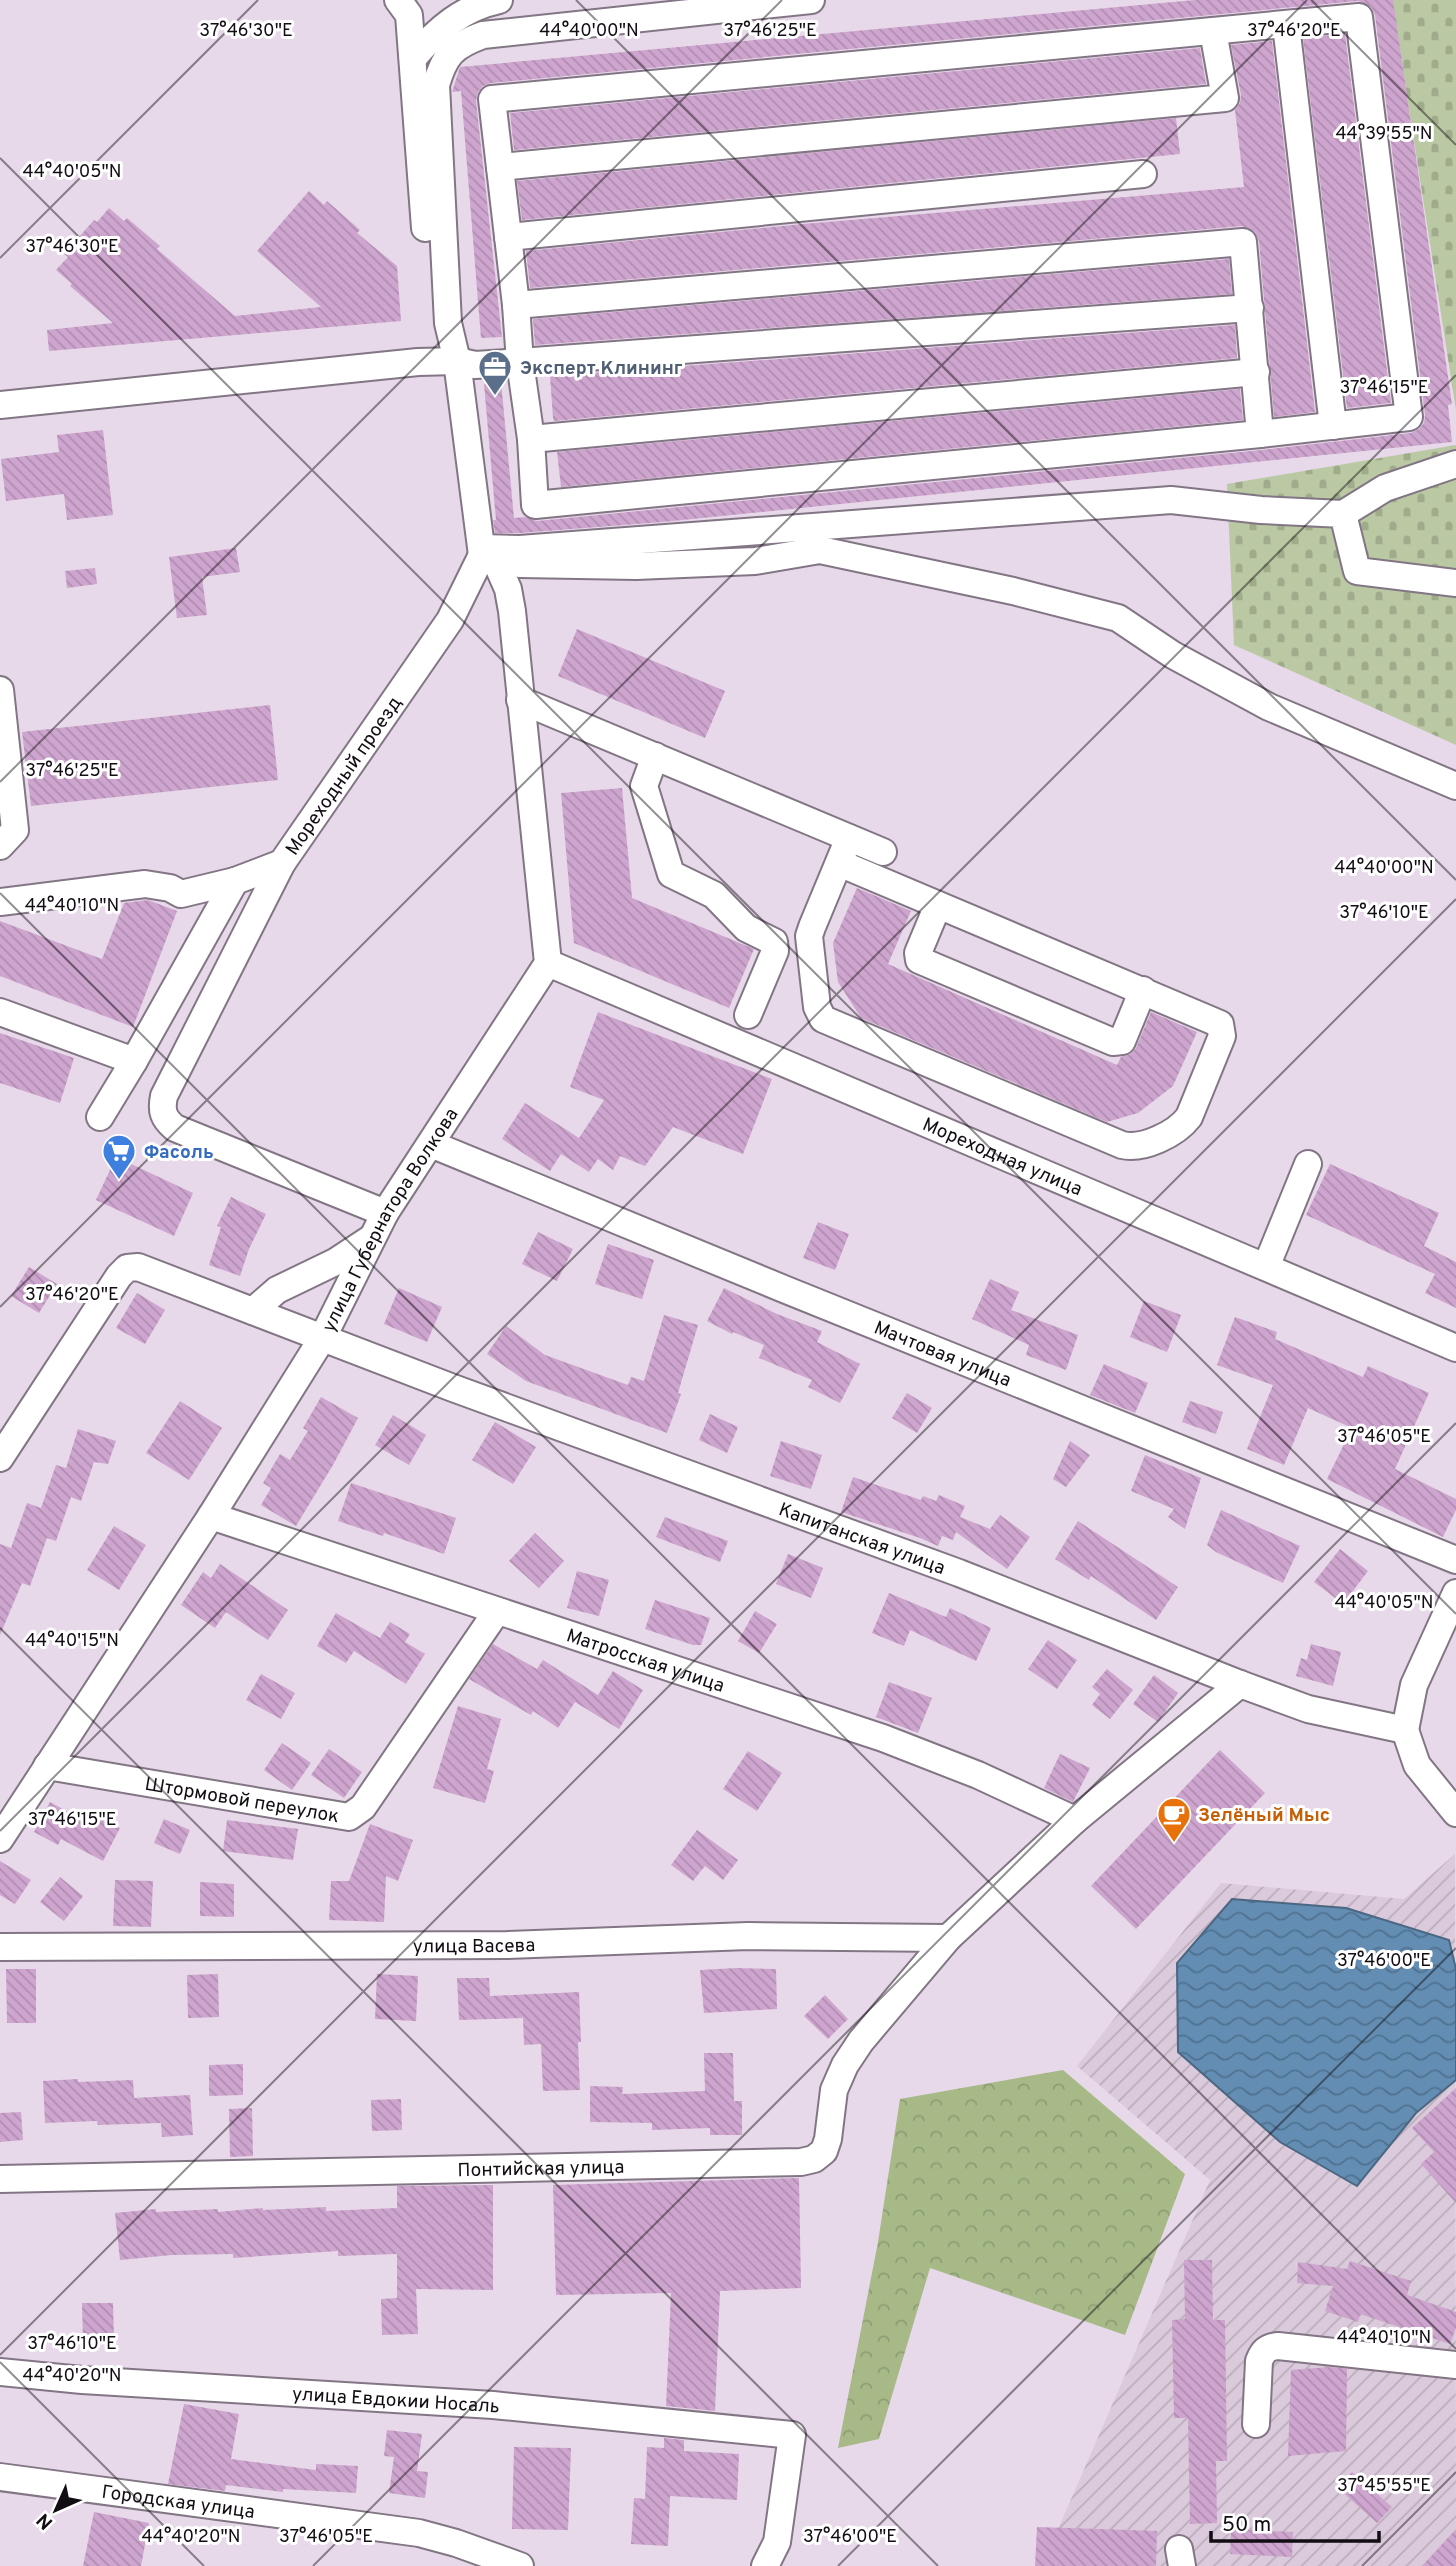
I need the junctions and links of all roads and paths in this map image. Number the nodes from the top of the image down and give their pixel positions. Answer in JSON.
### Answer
{"nodes":[{"id":1,"x":398,"y":0,"type":"edge"},
{"id":2,"x":499,"y":0,"type":"edge"},
{"id":3,"x":811,"y":0,"type":"edge"},
{"id":4,"x":1286,"y":24,"type":"junction"},
{"id":5,"x":1213,"y":31,"type":"junction"},
{"id":6,"x":414,"y":57,"type":"junction"},
{"id":7,"x":500,"y":167,"type":"junction"},
{"id":8,"x":1143,"y":174,"type":"dead end"},
{"id":9,"x":508,"y":237,"type":"junction"},
{"id":10,"x":516,"y":305,"type":"junction"},
{"id":11,"x":1250,"y":309,"type":"junction"},
{"id":12,"x":448,"y":323,"type":"junction"},
{"id":13,"x":457,"y":361,"type":"junction"},
{"id":14,"x":520,"y":362,"type":"junction"},
{"id":15,"x":1255,"y":372,"type":"junction"},
{"id":16,"x":0,"y":405,"type":"edge"},
{"id":17,"x":1333,"y":426,"type":"junction"},
{"id":18,"x":1259,"y":434,"type":"junction"},
{"id":19,"x":531,"y":439,"type":"junction"},
{"id":20,"x":1456,"y":464,"type":"edge"},
{"id":21,"x":1343,"y":514,"type":"junction"},
{"id":22,"x":487,"y":556,"type":"junction"},
{"id":23,"x":1456,"y":583,"type":"edge"},
{"id":24,"x":0,"y":690,"type":"edge"},
{"id":25,"x":520,"y":700,"type":"junction"},
{"id":26,"x":655,"y":756,"type":"junction"},
{"id":27,"x":1456,"y":786,"type":"edge"},
{"id":28,"x":849,"y":838,"type":"junction"},
{"id":29,"x":0,"y":846,"type":"edge"},
{"id":30,"x":883,"y":852,"type":"dead end"},
{"id":31,"x":282,"y":863,"type":"junction"},
{"id":32,"x":839,"y":863,"type":"junction"},
{"id":33,"x":235,"y":881,"type":"junction"},
{"id":34,"x":0,"y":902,"type":"edge"},
{"id":35,"x":938,"y":905,"type":"junction"},
{"id":36,"x":548,"y":963,"type":"junction"},
{"id":37,"x":1143,"y":990,"type":"junction"},
{"id":38,"x":0,"y":1012,"type":"edge"},
{"id":39,"x":748,"y":1015,"type":"dead end"},
{"id":40,"x":134,"y":1061,"type":"junction"},
{"id":41,"x":100,"y":1117,"type":"dead end"},
{"id":42,"x":431,"y":1144,"type":"junction"},
{"id":43,"x":1308,"y":1164,"type":"dead end"},
{"id":44,"x":385,"y":1213,"type":"junction"},
{"id":45,"x":373,"y":1238,"type":"junction"},
{"id":46,"x":1266,"y":1267,"type":"junction"},
{"id":47,"x":253,"y":1311,"type":"junction"},
{"id":48,"x":323,"y":1337,"type":"junction"},
{"id":49,"x":1456,"y":1348,"type":"edge"},
{"id":50,"x":0,"y":1458,"type":"edge"},
{"id":51,"x":211,"y":1517,"type":"junction"},
{"id":52,"x":1456,"y":1560,"type":"edge"},
{"id":53,"x":1456,"y":1593,"type":"edge"},
{"id":54,"x":497,"y":1611,"type":"junction"},
{"id":55,"x":1240,"y":1685,"type":"junction"},
{"id":56,"x":1405,"y":1730,"type":"junction"},
{"id":57,"x":47,"y":1766,"type":"junction"},
{"id":58,"x":1456,"y":1813,"type":"edge"},
{"id":59,"x":1075,"y":1820,"type":"junction"},
{"id":60,"x":0,"y":1839,"type":"edge"},
{"id":61,"x":948,"y":1938,"type":"junction"},
{"id":62,"x":0,"y":1947,"type":"edge"},
{"id":63,"x":0,"y":2179,"type":"edge"},
{"id":64,"x":1456,"y":2365,"type":"edge"},
{"id":65,"x":0,"y":2372,"type":"edge"},
{"id":66,"x":1256,"y":2424,"type":"dead end"},
{"id":67,"x":0,"y":2477,"type":"edge"},
{"id":68,"x":520,"y":2566,"type":"edge"},
{"id":69,"x":765,"y":2566,"type":"edge"}],
"edges":[{"from":1,"to":6,"type":"street"},
{"from":2,"to":6,"type":"street"},
{"from":3,"to":12,"type":"street"},
{"from":4,"to":5,"type":"street"},
{"from":4,"to":17,"type":"street"},
{"from":4,"to":17,"type":"street"},
{"from":5,"to":7,"type":"street"},
{"from":5,"to":7,"type":"street"},
{"from":6,"to":12,"type":"street"},
{"from":7,"to":9,"type":"street"},
{"from":8,"to":9,"type":"street"},
{"from":9,"to":10,"type":"street"},
{"from":10,"to":11,"type":"street"},
{"from":10,"to":14,"type":"street"},
{"from":11,"to":14,"type":"street"},
{"from":11,"to":15,"type":"street"},
{"from":12,"to":13,"type":"street"},
{"from":13,"to":14,"type":"street"},
{"from":13,"to":16,"type":"street"},
{"from":13,"to":22,"type":"street"},
{"from":14,"to":19,"type":"street"},
{"from":15,"to":18,"type":"street"},
{"from":15,"to":19,"type":"street"},
{"from":17,"to":18,"type":"street"},
{"from":18,"to":19,"type":"street"},
{"from":20,"to":21,"type":"street"},
{"from":21,"to":22,"type":"street"},
{"from":21,"to":23,"type":"street"},
{"from":22,"to":25,"type":"street"},
{"from":22,"to":27,"type":"street"},
{"from":22,"to":31,"type":"street","name":"Мореходный проезд"},
{"from":24,"to":29,"type":"street"},
{"from":25,"to":26,"type":"street"},
{"from":25,"to":36,"type":"street"},
{"from":26,"to":28,"type":"street"},
{"from":26,"to":39,"type":"street"},
{"from":28,"to":30,"type":"street"},
{"from":28,"to":32,"type":"street"},
{"from":31,"to":33,"type":"street","name":"Мореходный проезд"},
{"from":31,"to":44,"type":"street"},
{"from":32,"to":35,"type":"street"},
{"from":32,"to":37,"type":"street"},
{"from":33,"to":34,"type":"street","name":"Мореходный проезд"},
{"from":33,"to":40,"type":"street"},
{"from":35,"to":37,"type":"street"},
{"from":35,"to":37,"type":"street"},
{"from":36,"to":42,"type":"street","name":"улица Губернатора Волкова"},
{"from":36,"to":46,"type":"street","name":"Мореходная улица"},
{"from":38,"to":40,"type":"street"},
{"from":40,"to":41,"type":"street"},
{"from":42,"to":44,"type":"street","name":"улица Губернатора Волкова"},
{"from":42,"to":52,"type":"street","name":"Мачтовая улица"},
{"from":43,"to":46,"type":"street"},
{"from":44,"to":45,"type":"street","name":"улица Губернатора Волкова"},
{"from":45,"to":47,"type":"street"},
{"from":45,"to":48,"type":"street","name":"улица Губернатора Волкова"},
{"from":46,"to":49,"type":"street","name":"Мореходная улица"},
{"from":47,"to":48,"type":"street","name":"Капитанская улица"},
{"from":47,"to":50,"type":"street","name":"Капитанская улица"},
{"from":48,"to":51,"type":"street","name":"улица Губернатора Волкова"},
{"from":48,"to":55,"type":"street","name":"Капитанская улица"},
{"from":51,"to":54,"type":"street","name":"Матросская улица"},
{"from":51,"to":57,"type":"street","name":"улица Губернатора Волкова"},
{"from":53,"to":56,"type":"street"},
{"from":54,"to":57,"type":"street","name":"Штормовой переулок"},
{"from":54,"to":59,"type":"street","name":"Матросская улица"},
{"from":55,"to":56,"type":"street","name":"Капитанская улица"},
{"from":55,"to":59,"type":"street","name":"Понтийская улица"},
{"from":56,"to":58,"type":"street"},
{"from":57,"to":60,"type":"street","name":"улица Губернатора Волкова"},
{"from":59,"to":61,"type":"street","name":"Понтийская улица"},
{"from":61,"to":62,"type":"street","name":"улица Васева"},
{"from":61,"to":63,"type":"street","name":"Понтийская улица"},
{"from":64,"to":66,"type":"street"},
{"from":65,"to":69,"type":"street","name":"улица Евдокии Носаль"},
{"from":67,"to":68,"type":"street","name":"Городская улица"}]}
